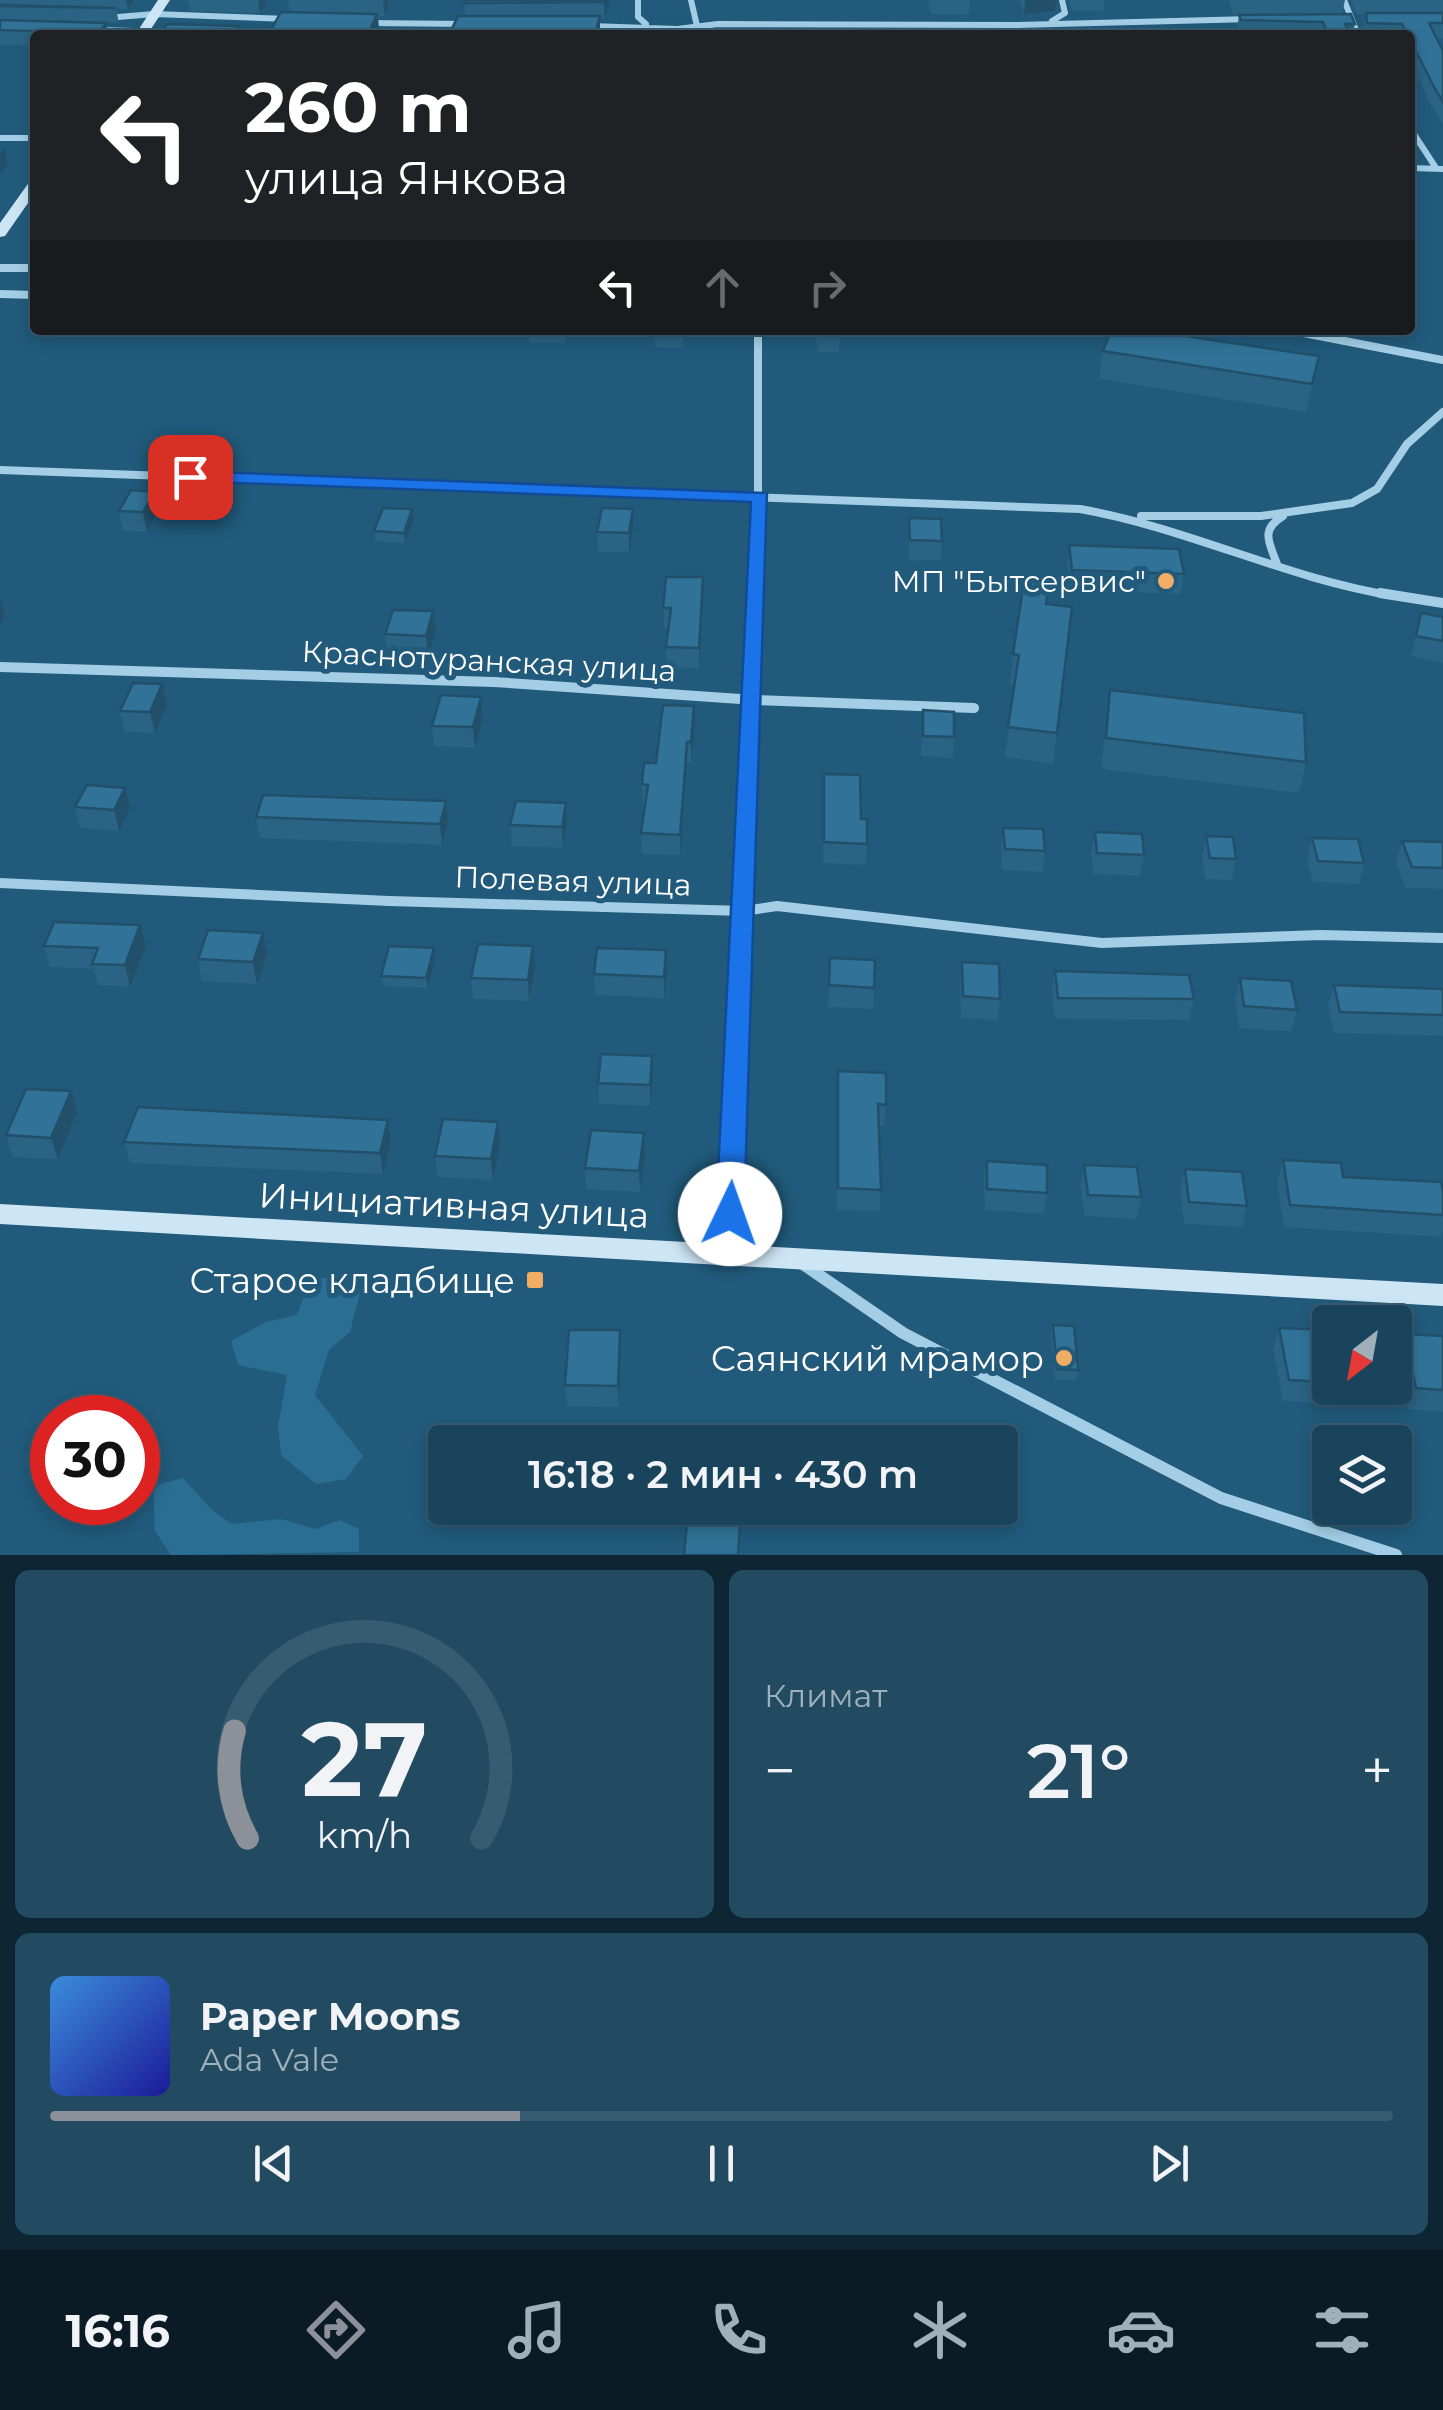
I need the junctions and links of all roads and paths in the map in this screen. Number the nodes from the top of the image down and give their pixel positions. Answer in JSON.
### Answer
{"nodes":[{"id":1,"x":164,"y":0,"type":"edge"},
{"id":2,"x":638,"y":0,"type":"edge"},
{"id":3,"x":691,"y":0,"type":"edge"},
{"id":4,"x":1062,"y":0,"type":"edge"},
{"id":5,"x":1344,"y":0,"type":"edge"},
{"id":6,"x":154,"y":14,"type":"junction"},
{"id":7,"x":90,"y":15,"type":"edge"},
{"id":8,"x":306,"y":20,"type":"edge"},
{"id":9,"x":1253,"y":20,"type":"edge"},
{"id":10,"x":1351,"y":20,"type":"junction"},
{"id":11,"x":1369,"y":20,"type":"edge"},
{"id":12,"x":1048,"y":22,"type":"junction"},
{"id":13,"x":360,"y":23,"type":"edge"},
{"id":14,"x":486,"y":25,"type":"edge"},
{"id":15,"x":654,"y":26,"type":"junction"},
{"id":16,"x":696,"y":26,"type":"junction"},
{"id":17,"x":578,"y":27,"type":"edge"},
{"id":18,"x":144,"y":30,"type":"edge"},
{"id":19,"x":644,"y":30,"type":"edge"},
{"id":20,"x":667,"y":30,"type":"edge"},
{"id":21,"x":700,"y":30,"type":"edge"},
{"id":22,"x":1356,"y":30,"type":"edge"},
{"id":23,"x":1415,"y":135,"type":"edge"},
{"id":24,"x":0,"y":138,"type":"edge"},
{"id":25,"x":30,"y":138,"type":"edge"},
{"id":26,"x":1439,"y":169,"type":"edge"},
{"id":27,"x":30,"y":191,"type":"edge"},
{"id":28,"x":0,"y":233,"type":"edge"},
{"id":29,"x":0,"y":268,"type":"edge"},
{"id":30,"x":30,"y":268,"type":"edge"},
{"id":31,"x":0,"y":294,"type":"edge"},
{"id":32,"x":30,"y":295,"type":"edge"},
{"id":33,"x":758,"y":335,"type":"edge"},
{"id":34,"x":1314,"y":335,"type":"edge"},
{"id":35,"x":1443,"y":360,"type":"edge"},
{"id":36,"x":1443,"y":412,"type":"edge"},
{"id":37,"x":0,"y":470,"type":"edge"},
{"id":38,"x":761,"y":497,"type":"junction"},
{"id":39,"x":1288,"y":513,"type":"junction"},
{"id":40,"x":1127,"y":516,"type":"junction"},
{"id":41,"x":1277,"y":564,"type":"junction"},
{"id":42,"x":1443,"y":603,"type":"edge"},
{"id":43,"x":0,"y":667,"type":"edge"},
{"id":44,"x":754,"y":700,"type":"junction"},
{"id":45,"x":974,"y":708,"type":"dead end"},
{"id":46,"x":0,"y":882,"type":"edge"},
{"id":47,"x":744,"y":911,"type":"junction"},
{"id":48,"x":1443,"y":938,"type":"edge"},
{"id":49,"x":0,"y":1214,"type":"edge"},
{"id":50,"x":734,"y":1255,"type":"junction"},
{"id":51,"x":794,"y":1258,"type":"junction"},
{"id":52,"x":1443,"y":1295,"type":"edge"},
{"id":53,"x":1396,"y":1555,"type":"edge"}],
"edges":[{"from":1,"to":6,"type":"street"},
{"from":2,"to":15,"type":"street"},
{"from":3,"to":16,"type":"street"},
{"from":4,"to":12,"type":"street"},
{"from":5,"to":10,"type":"street"},
{"from":6,"to":7,"type":"street"},
{"from":6,"to":8,"type":"street"},
{"from":6,"to":18,"type":"street"},
{"from":9,"to":12,"type":"street"},
{"from":10,"to":11,"type":"street"},
{"from":10,"to":22,"type":"street"},
{"from":12,"to":16,"type":"street"},
{"from":13,"to":14,"type":"street"},
{"from":15,"to":16,"type":"street"},
{"from":15,"to":17,"type":"street"},
{"from":15,"to":19,"type":"street"},
{"from":15,"to":20,"type":"street"},
{"from":16,"to":21,"type":"street"},
{"from":23,"to":26,"type":"street"},
{"from":24,"to":25,"type":"street"},
{"from":27,"to":28,"type":"street"},
{"from":29,"to":30,"type":"street"},
{"from":31,"to":32,"type":"street"},
{"from":33,"to":38,"type":"street"},
{"from":34,"to":35,"type":"street"},
{"from":36,"to":39,"type":"street"},
{"from":37,"to":38,"type":"street"},
{"from":38,"to":40,"type":"street"},
{"from":38,"to":44,"type":"street"},
{"from":39,"to":40,"type":"street"},
{"from":39,"to":41,"type":"street"},
{"from":40,"to":41,"type":"street"},
{"from":41,"to":42,"type":"street"},
{"from":43,"to":44,"type":"street","name":"Краснотуранская улица"},
{"from":44,"to":45,"type":"street","name":"Краснотуранская улица"},
{"from":44,"to":47,"type":"street"},
{"from":46,"to":47,"type":"street","name":"Полевая улица"},
{"from":47,"to":48,"type":"street","name":"Полевая улица"},
{"from":47,"to":50,"type":"street"},
{"from":49,"to":50,"type":"street","name":"Инициативная улица"},
{"from":50,"to":51,"type":"street","name":"Инициативная улица"},
{"from":51,"to":52,"type":"street","name":"Инициативная улица"},
{"from":51,"to":53,"type":"street"}]}
